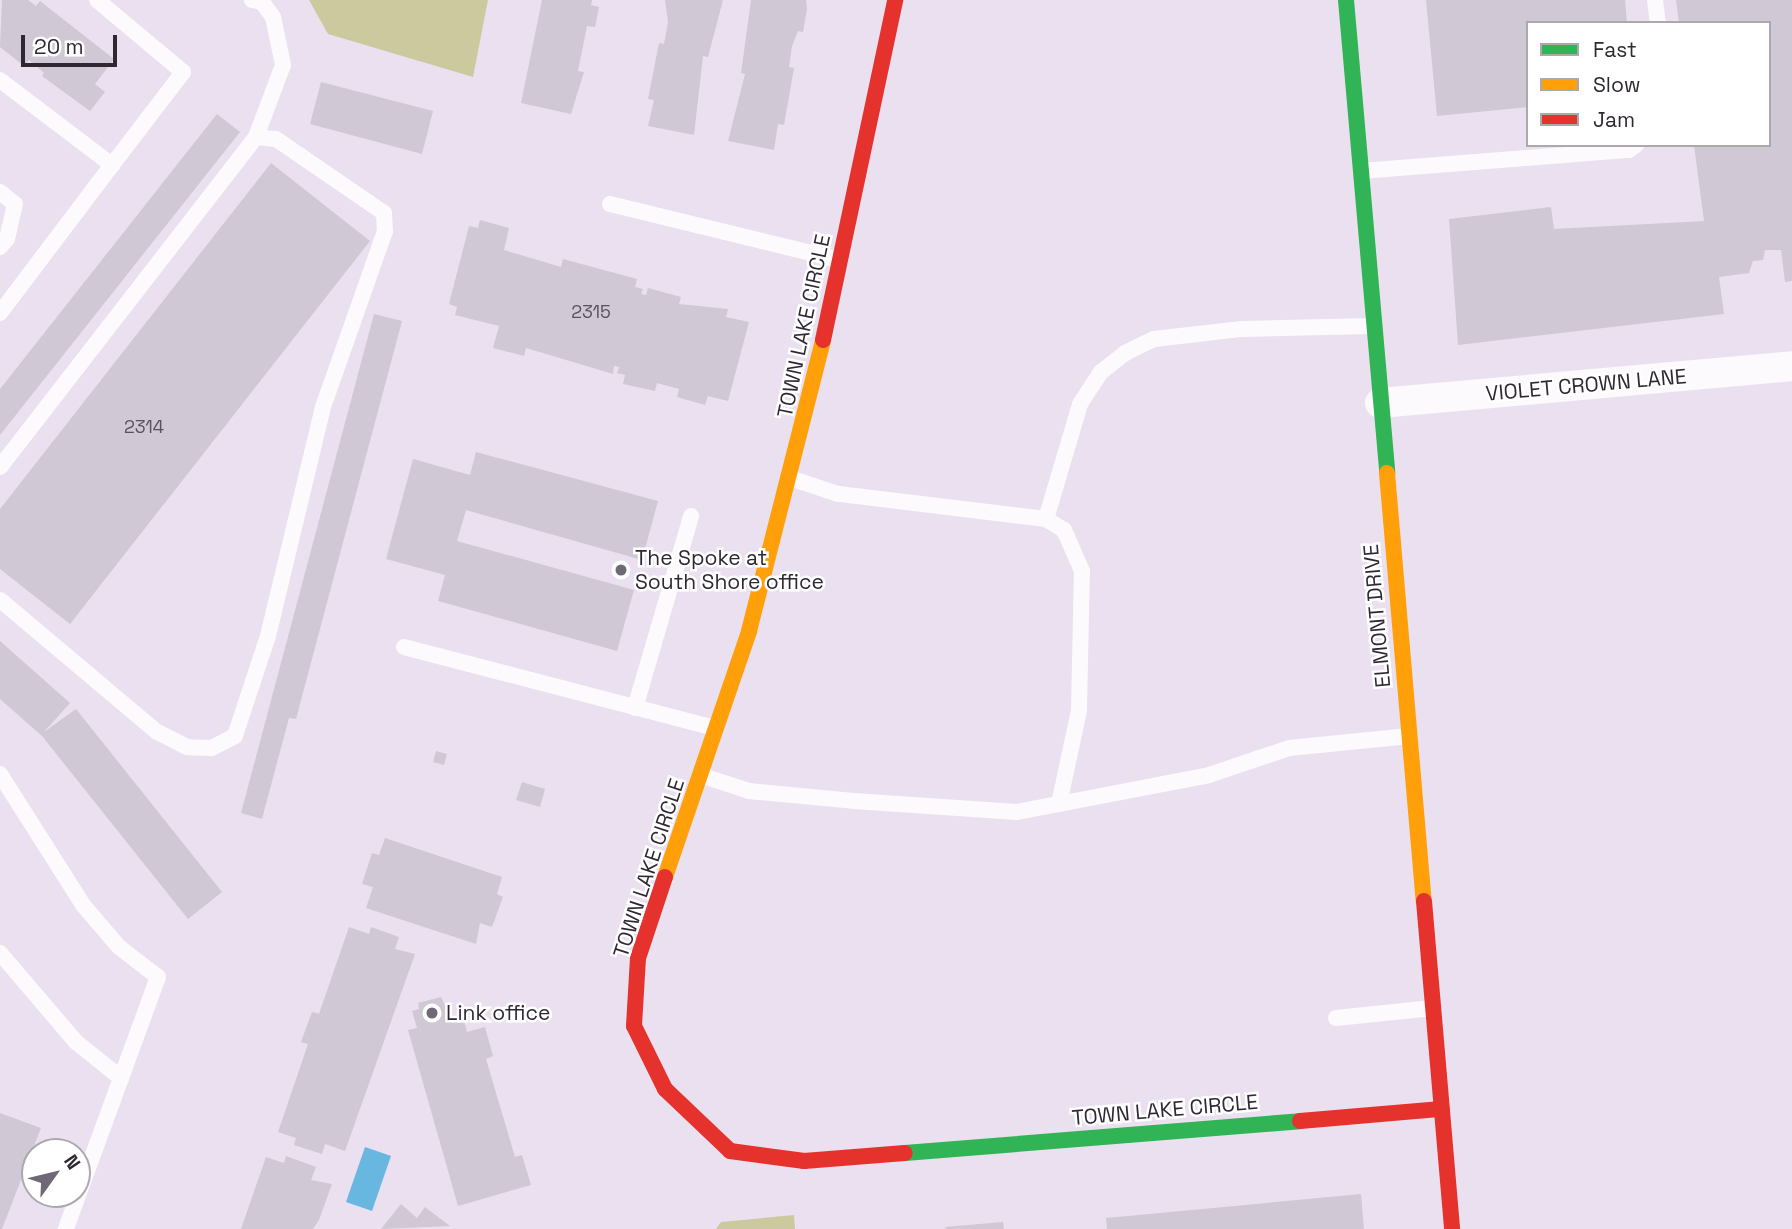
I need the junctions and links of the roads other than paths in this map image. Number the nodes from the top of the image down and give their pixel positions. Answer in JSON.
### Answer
{"nodes":[{"id":1,"x":97,"y":0,"type":"edge"},
{"id":2,"x":252,"y":0,"type":"edge"},
{"id":3,"x":895,"y":0,"type":"edge"},
{"id":4,"x":1346,"y":0,"type":"edge"},
{"id":5,"x":1656,"y":0,"type":"edge"},
{"id":6,"x":1658,"y":21,"type":"edge"},
{"id":7,"x":0,"y":80,"type":"edge"},
{"id":8,"x":256,"y":137,"type":"junction"},
{"id":9,"x":1633,"y":147,"type":"edge"},
{"id":10,"x":112,"y":165,"type":"junction"},
{"id":11,"x":1361,"y":171,"type":"junction"},
{"id":12,"x":0,"y":192,"type":"edge"},
{"id":13,"x":610,"y":204,"type":"dead end"},
{"id":14,"x":0,"y":247,"type":"edge"},
{"id":15,"x":840,"y":260,"type":"junction"},
{"id":16,"x":0,"y":313,"type":"edge"},
{"id":17,"x":1374,"y":326,"type":"junction"},
{"id":18,"x":1792,"y":366,"type":"edge"},
{"id":19,"x":1380,"y":403,"type":"junction"},
{"id":20,"x":0,"y":467,"type":"edge"},
{"id":21,"x":790,"y":478,"type":"junction"},
{"id":22,"x":691,"y":516,"type":"dead end"},
{"id":23,"x":1046,"y":519,"type":"junction"},
{"id":24,"x":0,"y":600,"type":"edge"},
{"id":25,"x":404,"y":647,"type":"dead end"},
{"id":26,"x":635,"y":708,"type":"junction"},
{"id":27,"x":715,"y":728,"type":"junction"},
{"id":28,"x":1409,"y":736,"type":"junction"},
{"id":29,"x":0,"y":774,"type":"edge"},
{"id":30,"x":700,"y":775,"type":"junction"},
{"id":31,"x":1059,"y":804,"type":"junction"},
{"id":32,"x":0,"y":953,"type":"edge"},
{"id":33,"x":1432,"y":1008,"type":"junction"},
{"id":34,"x":1336,"y":1017,"type":"dead end"},
{"id":35,"x":121,"y":1078,"type":"junction"},
{"id":36,"x":1441,"y":1109,"type":"junction"},
{"id":37,"x":66,"y":1229,"type":"edge"},
{"id":38,"x":1452,"y":1229,"type":"edge"}],
"edges":[{"from":1,"to":10,"type":"lane"},
{"from":2,"to":8,"type":"lane"},
{"from":3,"to":15,"type":"street","name":"TOWN LAKE CIRCLE"},
{"from":4,"to":11,"type":"street","name":"ELMONT DRIVE"},
{"from":5,"to":6,"type":"lane"},
{"from":7,"to":10,"type":"lane"},
{"from":8,"to":20,"type":"lane"},
{"from":8,"to":24,"type":"lane"},
{"from":9,"to":11,"type":"lane"},
{"from":10,"to":16,"type":"lane"},
{"from":11,"to":17,"type":"street","name":"ELMONT DRIVE"},
{"from":12,"to":14,"type":"lane"},
{"from":13,"to":15,"type":"lane"},
{"from":15,"to":21,"type":"street","name":"TOWN LAKE CIRCLE"},
{"from":17,"to":19,"type":"street","name":"ELMONT DRIVE"},
{"from":17,"to":23,"type":"lane"},
{"from":18,"to":19,"type":"street","name":"VIOLET CROWN LANE"},
{"from":19,"to":28,"type":"street","name":"ELMONT DRIVE"},
{"from":21,"to":23,"type":"lane"},
{"from":21,"to":27,"type":"street","name":"TOWN LAKE CIRCLE"},
{"from":22,"to":26,"type":"lane"},
{"from":23,"to":31,"type":"lane"},
{"from":25,"to":26,"type":"lane"},
{"from":26,"to":27,"type":"lane"},
{"from":27,"to":30,"type":"street","name":"TOWN LAKE CIRCLE"},
{"from":28,"to":31,"type":"lane"},
{"from":28,"to":33,"type":"street","name":"ELMONT DRIVE"},
{"from":29,"to":35,"type":"lane"},
{"from":30,"to":31,"type":"lane"},
{"from":30,"to":36,"type":"street","name":"TOWN LAKE CIRCLE"},
{"from":32,"to":35,"type":"lane"},
{"from":33,"to":34,"type":"lane"},
{"from":33,"to":36,"type":"street","name":"ELMONT DRIVE"},
{"from":35,"to":37,"type":"lane"},
{"from":36,"to":38,"type":"street","name":"ELMONT DRIVE"}]}
